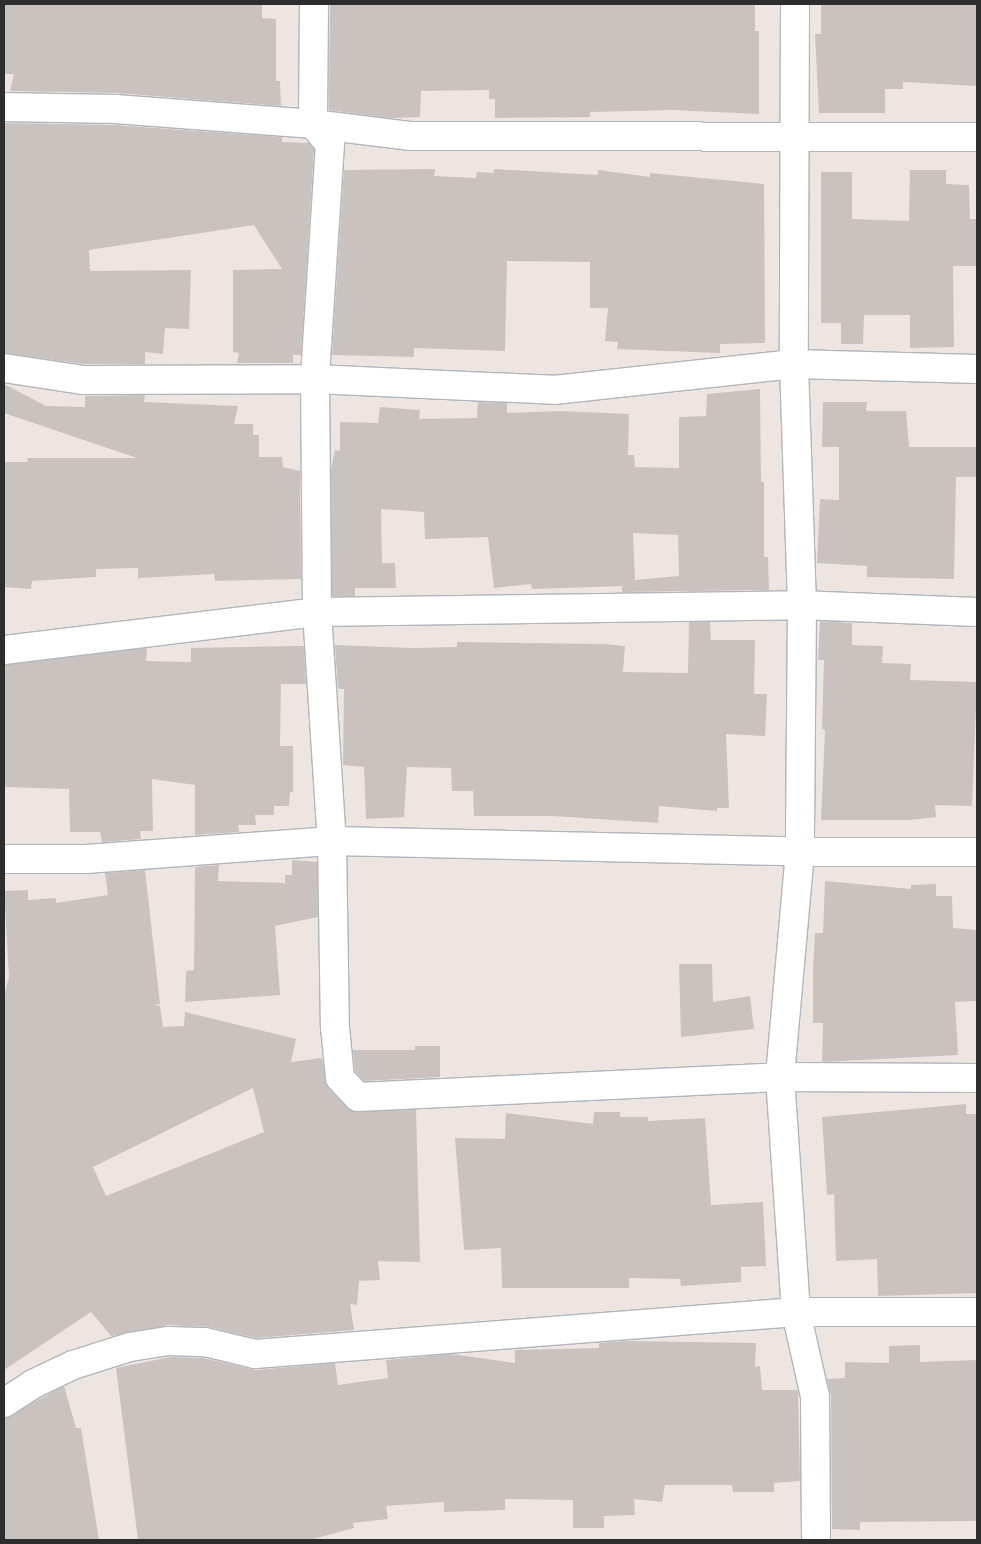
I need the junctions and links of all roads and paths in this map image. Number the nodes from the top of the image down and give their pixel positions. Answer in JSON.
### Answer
{"nodes":[{"id":1,"x":314,"y":4,"type":"edge"},
{"id":2,"x":794,"y":4,"type":"edge"},
{"id":3,"x":4,"y":108,"type":"edge"},
{"id":4,"x":313,"y":124,"type":"junction"},
{"id":5,"x":793,"y":137,"type":"junction"},
{"id":6,"x":977,"y":137,"type":"edge"},
{"id":7,"x":794,"y":364,"type":"junction"},
{"id":8,"x":4,"y":368,"type":"edge"},
{"id":9,"x":977,"y":369,"type":"edge"},
{"id":10,"x":315,"y":379,"type":"junction"},
{"id":11,"x":802,"y":606,"type":"junction"},
{"id":12,"x":317,"y":612,"type":"junction"},
{"id":13,"x":977,"y":612,"type":"edge"},
{"id":14,"x":4,"y":650,"type":"edge"},
{"id":15,"x":332,"y":841,"type":"junction"},
{"id":16,"x":800,"y":852,"type":"junction"},
{"id":17,"x":977,"y":852,"type":"edge"},
{"id":18,"x":4,"y":859,"type":"edge"},
{"id":19,"x":780,"y":1077,"type":"junction"},
{"id":20,"x":977,"y":1078,"type":"edge"},
{"id":21,"x":796,"y":1312,"type":"junction"},
{"id":22,"x":977,"y":1312,"type":"edge"},
{"id":23,"x":4,"y":1403,"type":"edge"},
{"id":24,"x":816,"y":1540,"type":"edge"}],
"edges":[{"from":1,"to":4,"type":"street"},
{"from":2,"to":5,"type":"street"},
{"from":3,"to":4,"type":"street"},
{"from":4,"to":5,"type":"street"},
{"from":4,"to":10,"type":"street"},
{"from":5,"to":6,"type":"street"},
{"from":5,"to":7,"type":"street"},
{"from":7,"to":9,"type":"street"},
{"from":7,"to":10,"type":"street"},
{"from":7,"to":11,"type":"street"},
{"from":8,"to":10,"type":"street"},
{"from":10,"to":12,"type":"street"},
{"from":11,"to":12,"type":"street"},
{"from":11,"to":13,"type":"street"},
{"from":11,"to":16,"type":"street"},
{"from":12,"to":14,"type":"street"},
{"from":12,"to":15,"type":"street"},
{"from":15,"to":16,"type":"street"},
{"from":15,"to":18,"type":"street"},
{"from":15,"to":19,"type":"street"},
{"from":16,"to":17,"type":"street"},
{"from":16,"to":19,"type":"street"},
{"from":19,"to":20,"type":"street"},
{"from":19,"to":21,"type":"street"},
{"from":21,"to":22,"type":"street"},
{"from":21,"to":23,"type":"street"},
{"from":21,"to":24,"type":"street"}]}
